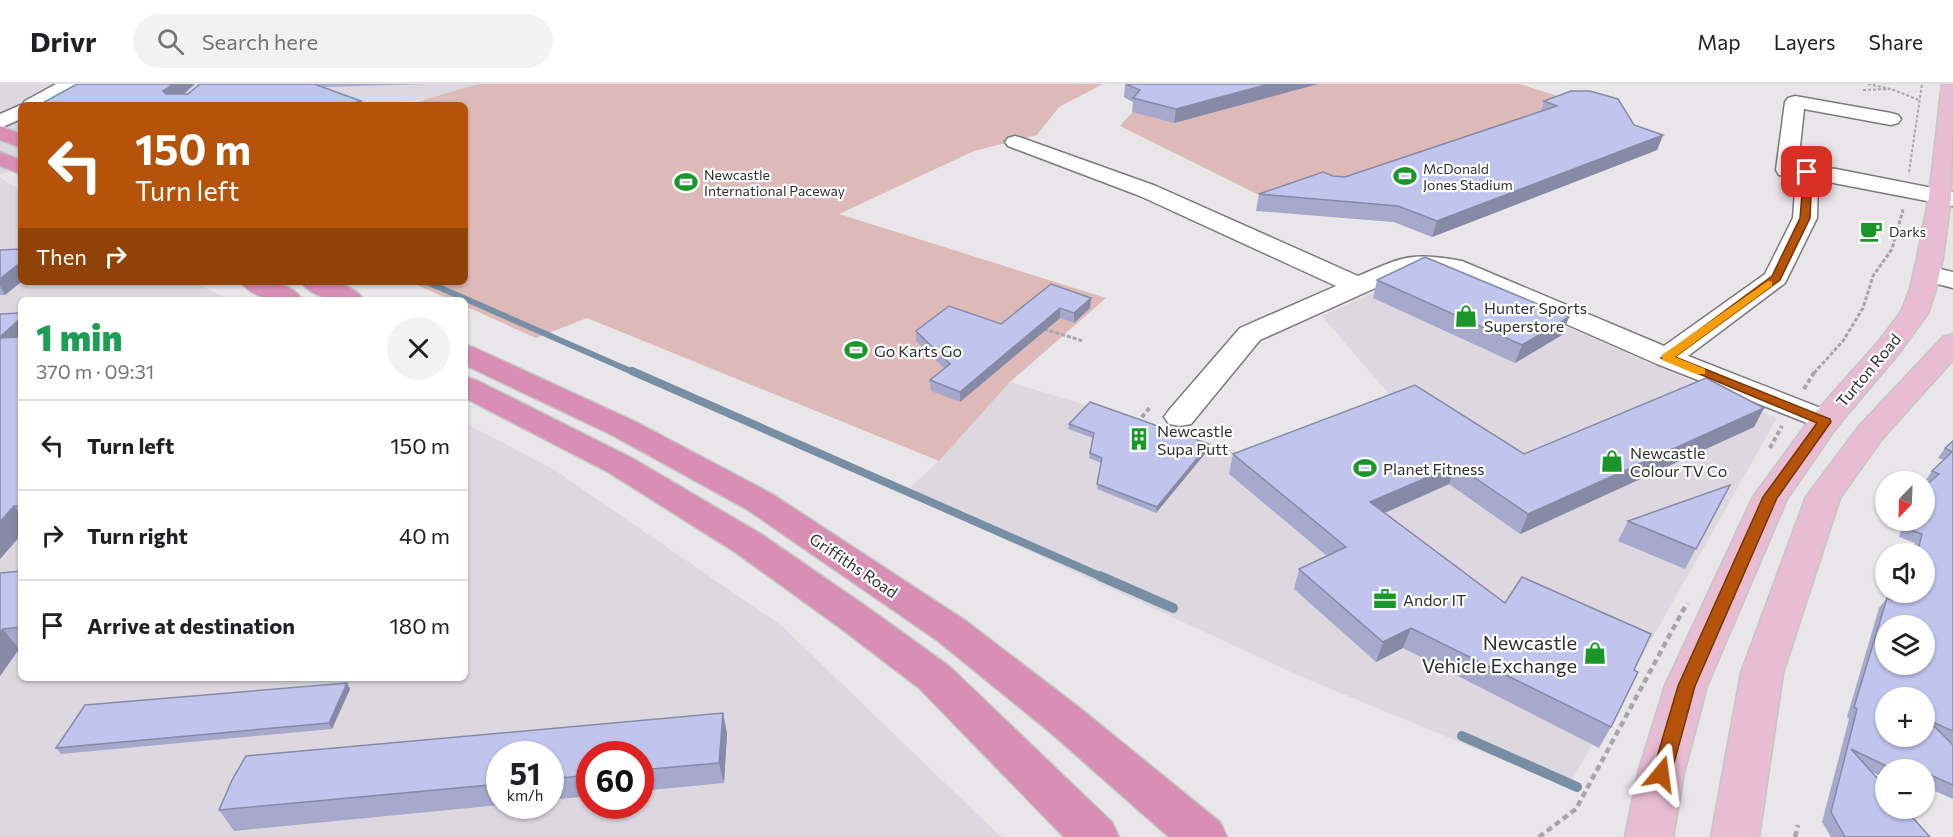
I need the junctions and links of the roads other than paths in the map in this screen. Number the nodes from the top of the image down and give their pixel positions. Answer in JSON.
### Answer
{"nodes":[{"id":1,"x":70,"y":84,"type":"edge"},
{"id":2,"x":1951,"y":84,"type":"edge"},
{"id":3,"x":37,"y":102,"type":"edge"},
{"id":4,"x":18,"y":113,"type":"edge"},
{"id":5,"x":1891,"y":119,"type":"dead end"},
{"id":6,"x":0,"y":123,"type":"edge"},
{"id":7,"x":0,"y":132,"type":"edge"},
{"id":8,"x":18,"y":141,"type":"edge"},
{"id":9,"x":1015,"y":142,"type":"dead end"},
{"id":10,"x":0,"y":158,"type":"edge"},
{"id":11,"x":18,"y":167,"type":"edge"},
{"id":12,"x":1807,"y":172,"type":"junction"},
{"id":13,"x":1946,"y":198,"type":"edge"},
{"id":14,"x":1940,"y":277,"type":"edge"},
{"id":15,"x":260,"y":285,"type":"edge"},
{"id":16,"x":320,"y":285,"type":"edge"},
{"id":17,"x":1358,"y":286,"type":"junction"},
{"id":18,"x":284,"y":297,"type":"edge"},
{"id":19,"x":345,"y":297,"type":"edge"},
{"id":20,"x":1953,"y":343,"type":"edge"},
{"id":21,"x":1667,"y":358,"type":"junction"},
{"id":22,"x":468,"y":364,"type":"edge"},
{"id":23,"x":468,"y":364,"type":"edge"},
{"id":24,"x":1180,"y":417,"type":"dead end"},
{"id":25,"x":1825,"y":422,"type":"junction"},
{"id":26,"x":1136,"y":779,"type":"junction"},
{"id":27,"x":1742,"y":824,"type":"edge"},
{"id":28,"x":1095,"y":837,"type":"edge"},
{"id":29,"x":1203,"y":837,"type":"edge"},
{"id":30,"x":1227,"y":837,"type":"edge"},
{"id":31,"x":1649,"y":837,"type":"edge"}],
"edges":[{"from":1,"to":3,"type":"street"},
{"from":2,"to":13,"type":"main road","name":"Turton Road"},
{"from":4,"to":6,"type":"street"},
{"from":5,"to":12,"type":"street"},
{"from":7,"to":8,"type":"highway"},
{"from":9,"to":17,"type":"street"},
{"from":10,"to":11,"type":"highway"},
{"from":12,"to":13,"type":"street"},
{"from":12,"to":21,"type":"street"},
{"from":13,"to":14,"type":"main road","name":"Turton Road"},
{"from":14,"to":25,"type":"main road","name":"Turton Road"},
{"from":15,"to":18,"type":"highway"},
{"from":16,"to":19,"type":"highway"},
{"from":17,"to":21,"type":"street"},
{"from":17,"to":24,"type":"street"},
{"from":20,"to":27,"type":"main road"},
{"from":21,"to":25,"type":"street"},
{"from":22,"to":26,"type":"highway","name":"Griffiths Road"},
{"from":23,"to":28,"type":"highway","name":"Griffiths Road"},
{"from":25,"to":31,"type":"main road","name":"Turton Road"},
{"from":26,"to":29,"type":"highway","name":"Griffiths Road"},
{"from":26,"to":30,"type":"main road"}]}
